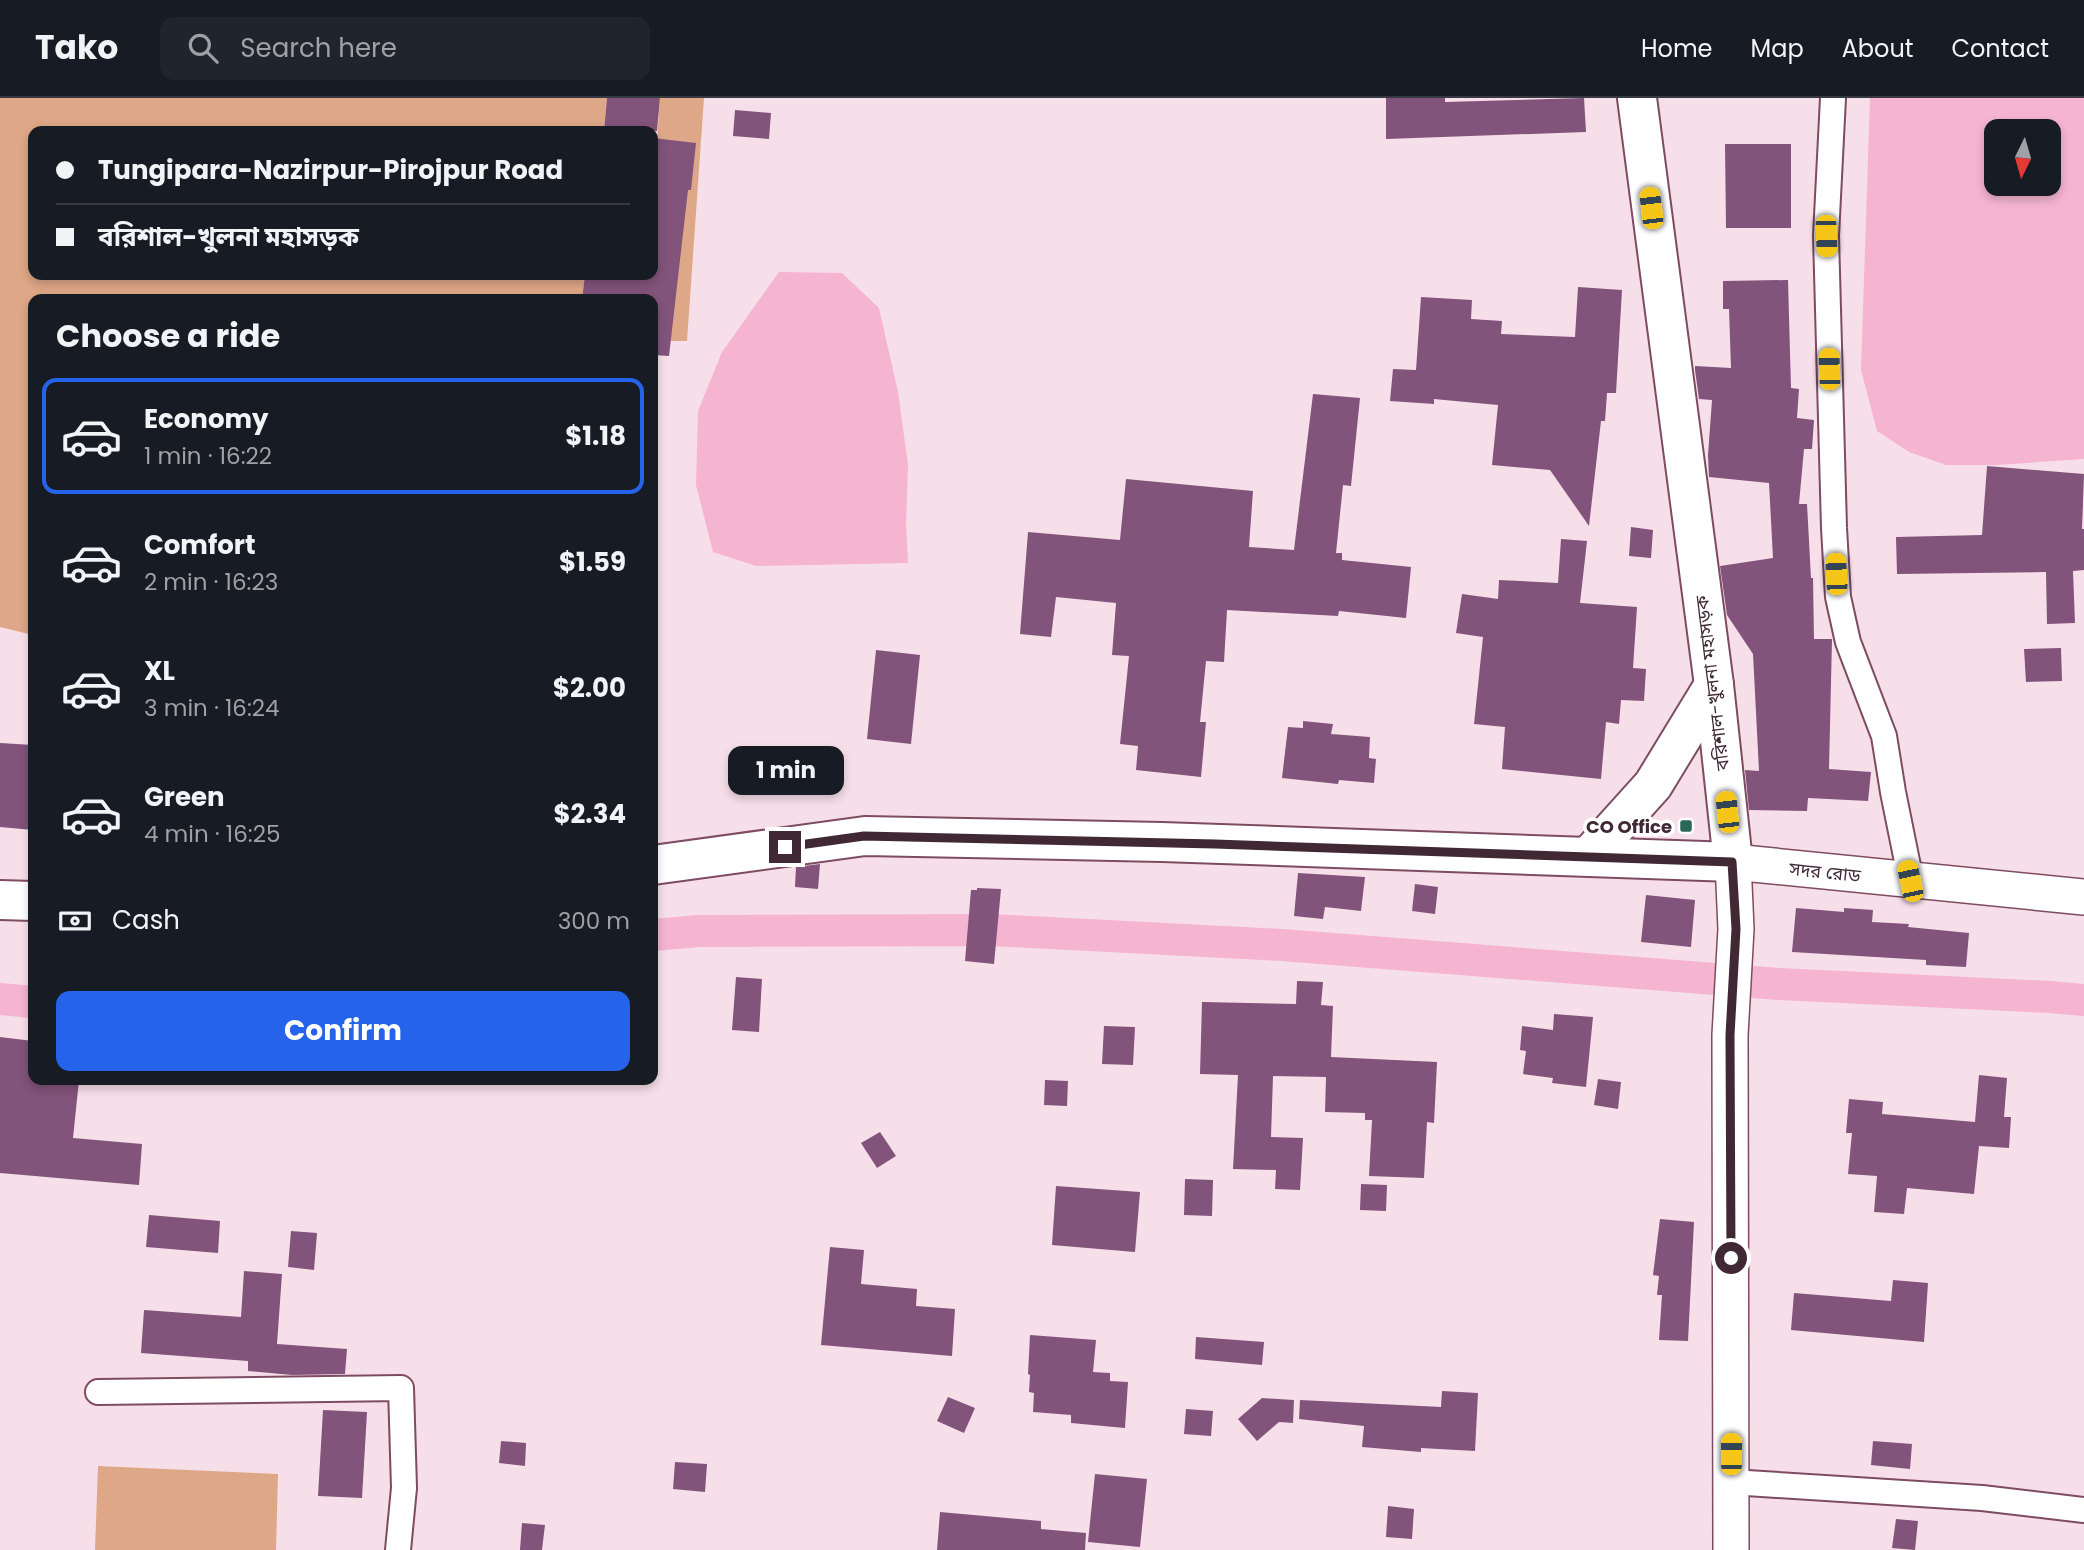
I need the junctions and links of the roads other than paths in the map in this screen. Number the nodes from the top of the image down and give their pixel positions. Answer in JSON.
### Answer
{"nodes":[{"id":1,"x":1637,"y":98,"type":"edge"},
{"id":2,"x":1833,"y":98,"type":"edge"},
{"id":3,"x":1714,"y":685,"type":"junction"},
{"id":4,"x":1588,"y":856,"type":"junction"},
{"id":5,"x":1732,"y":862,"type":"junction"},
{"id":6,"x":658,"y":864,"type":"edge"},
{"id":7,"x":1910,"y":881,"type":"junction"},
{"id":8,"x":2084,"y":897,"type":"edge"},
{"id":9,"x":0,"y":900,"type":"edge"},
{"id":10,"x":28,"y":901,"type":"edge"},
{"id":11,"x":98,"y":1392,"type":"dead end"},
{"id":12,"x":1731,"y":1482,"type":"junction"},
{"id":13,"x":2084,"y":1510,"type":"edge"},
{"id":14,"x":397,"y":1550,"type":"edge"},
{"id":15,"x":1731,"y":1550,"type":"edge"}],
"edges":[{"from":1,"to":3,"type":"highway","name":"বরিশাল-খুলনা মহাসড়ক"},
{"from":2,"to":7,"type":"street"},
{"from":3,"to":4,"type":"highway"},
{"from":3,"to":5,"type":"highway","name":"বরিশাল-খুলনা মহাসড়ক"},
{"from":4,"to":5,"type":"highway"},
{"from":4,"to":6,"type":"highway"},
{"from":5,"to":7,"type":"main road","name":"সদর রোড"},
{"from":5,"to":12,"type":"main road"},
{"from":7,"to":8,"type":"main road","name":"সদর রোড"},
{"from":9,"to":10,"type":"highway"},
{"from":11,"to":14,"type":"street"},
{"from":12,"to":13,"type":"street"},
{"from":12,"to":15,"type":"main road"}]}
